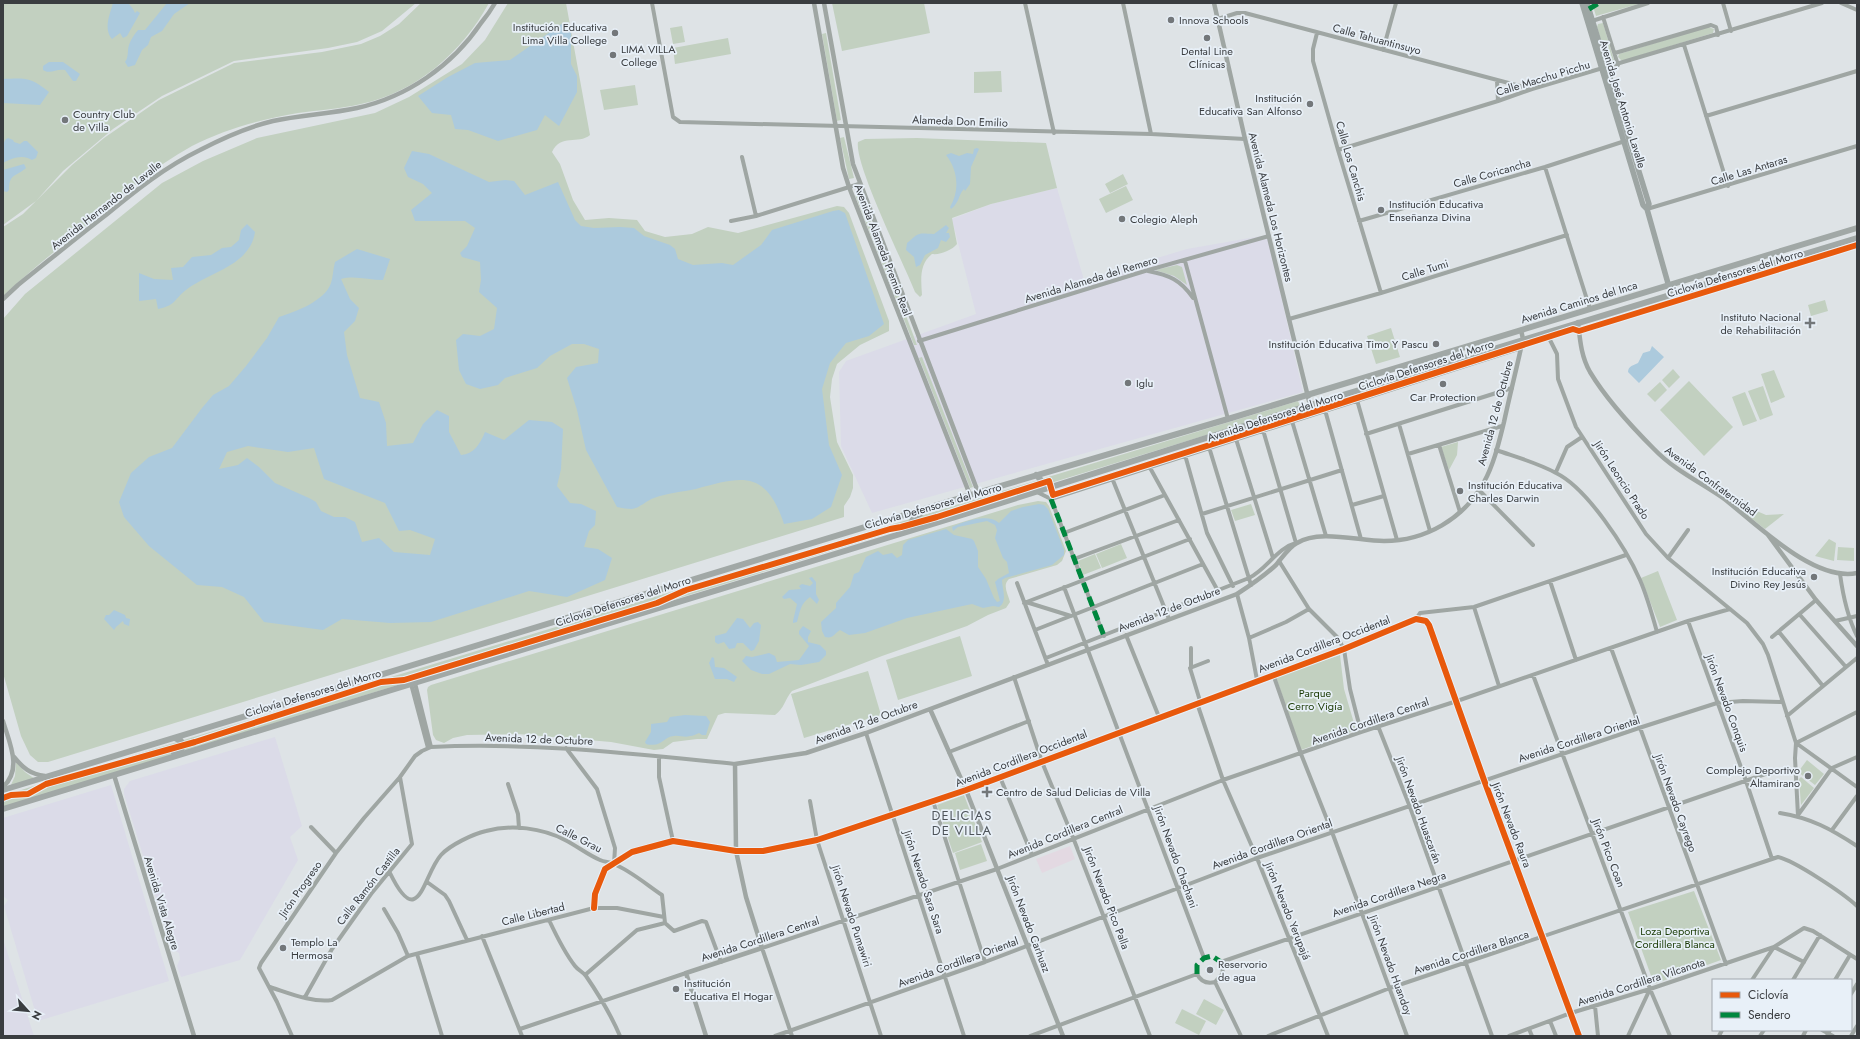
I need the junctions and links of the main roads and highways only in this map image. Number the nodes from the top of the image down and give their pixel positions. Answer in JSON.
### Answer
{"nodes":[{"id":1,"x":1582,"y":3,"type":"edge"},
{"id":2,"x":1587,"y":3,"type":"edge"},
{"id":3,"x":1590,"y":21,"type":"junction"},
{"id":4,"x":1857,"y":228,"type":"edge"},
{"id":5,"x":1857,"y":238,"type":"edge"},
{"id":6,"x":1669,"y":286,"type":"junction"},
{"id":7,"x":1671,"y":294,"type":"junction"},
{"id":8,"x":1036,"y":475,"type":"junction"},
{"id":9,"x":1021,"y":497,"type":"junction"},
{"id":10,"x":937,"y":505,"type":"junction"},
{"id":11,"x":919,"y":528,"type":"junction"},
{"id":12,"x":175,"y":738,"type":"junction"},
{"id":13,"x":154,"y":764,"type":"junction"},
{"id":14,"x":3,"y":788,"type":"edge"},
{"id":15,"x":3,"y":809,"type":"edge"}],
"edges":[{"from":1,"to":3,"type":"main road","name":"Avenida José Antonio Lavalle"},
{"from":2,"to":3,"type":"main road","name":"Avenida José Antonio Lavalle"},
{"from":3,"to":6,"type":"main road","name":"Avenida José Antonio Lavalle"},
{"from":4,"to":6,"type":"main road","name":"Avenida Caminos del Inca"},
{"from":5,"to":7,"type":"main road","name":"Avenida Caminos del Inca"},
{"from":6,"to":7,"type":"main road","name":"Avenida José Antonio Lavalle"},
{"from":6,"to":8,"type":"main road","name":"Avenida Caminos del Inca"},
{"from":7,"to":9,"type":"main road","name":"Avenida Caminos del Inca"},
{"from":8,"to":9,"type":"main road"},
{"from":8,"to":10,"type":"main road","name":"Avenida Caminos del Inca"},
{"from":9,"to":11,"type":"main road"},
{"from":10,"to":11,"type":"main road"},
{"from":10,"to":12,"type":"main road"},
{"from":11,"to":13,"type":"main road"},
{"from":12,"to":13,"type":"main road"},
{"from":12,"to":14,"type":"main road"},
{"from":13,"to":15,"type":"main road"}]}
